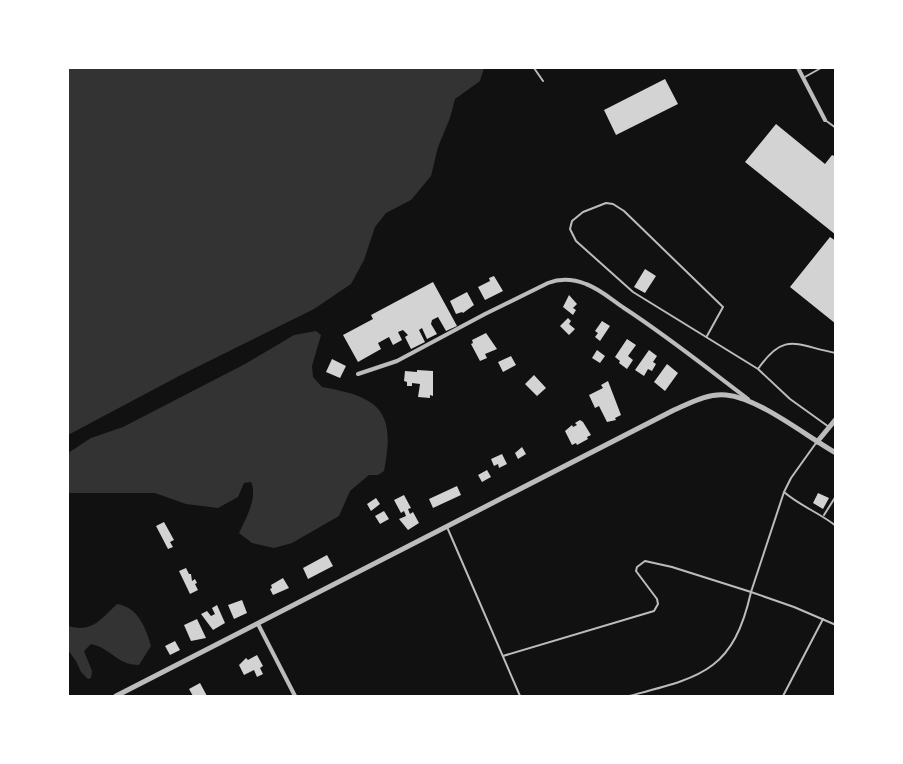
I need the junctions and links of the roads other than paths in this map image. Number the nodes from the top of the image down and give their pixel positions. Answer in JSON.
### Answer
{"nodes":[{"id":1,"x":534,"y":68,"type":"edge"},
{"id":2,"x":798,"y":68,"type":"edge"},
{"id":3,"x":821,"y":68,"type":"edge"},
{"id":4,"x":803,"y":78,"type":"junction"},
{"id":5,"x":543,"y":81,"type":"dead end"},
{"id":6,"x":826,"y":120,"type":"joint"},
{"id":7,"x":836,"y":128,"type":"edge"},
{"id":8,"x":706,"y":336,"type":"junction"},
{"id":9,"x":836,"y":353,"type":"edge"},
{"id":10,"x":758,"y":369,"type":"junction"},
{"id":11,"x":358,"y":374,"type":"dead end"},
{"id":12,"x":748,"y":399,"type":"junction"},
{"id":13,"x":836,"y":419,"type":"edge"},
{"id":14,"x":829,"y":427,"type":"junction"},
{"id":15,"x":817,"y":442,"type":"junction"},
{"id":16,"x":836,"y":453,"type":"edge"},
{"id":17,"x":784,"y":492,"type":"junction"},
{"id":18,"x":836,"y":496,"type":"edge"},
{"id":19,"x":823,"y":516,"type":"junction"},
{"id":20,"x":836,"y":526,"type":"edge"},
{"id":21,"x":447,"y":527,"type":"junction"},
{"id":22,"x":750,"y":592,"type":"junction"},
{"id":23,"x":824,"y":619,"type":"junction"},
{"id":24,"x":258,"y":624,"type":"junction"},
{"id":25,"x":836,"y":625,"type":"edge"},
{"id":26,"x":503,"y":656,"type":"junction"},
{"id":27,"x":116,"y":696,"type":"edge"},
{"id":28,"x":294,"y":696,"type":"edge"},
{"id":29,"x":520,"y":696,"type":"edge"},
{"id":30,"x":629,"y":696,"type":"edge"},
{"id":31,"x":783,"y":696,"type":"edge"}],
"edges":[{"from":1,"to":5,"type":"lane"},
{"from":2,"to":4,"type":"street"},
{"from":3,"to":4,"type":"lane"},
{"from":4,"to":6,"type":"street"},
{"from":6,"to":7,"type":"lane"},
{"from":8,"to":8,"type":"lane"},
{"from":8,"to":10,"type":"lane"},
{"from":9,"to":10,"type":"lane"},
{"from":10,"to":14,"type":"lane"},
{"from":11,"to":12,"type":"street"},
{"from":12,"to":15,"type":"street"},
{"from":12,"to":21,"type":"street"},
{"from":13,"to":14,"type":"street"},
{"from":14,"to":15,"type":"street"},
{"from":15,"to":16,"type":"street"},
{"from":15,"to":17,"type":"lane"},
{"from":17,"to":19,"type":"lane"},
{"from":17,"to":22,"type":"lane"},
{"from":18,"to":19,"type":"lane"},
{"from":19,"to":20,"type":"lane"},
{"from":21,"to":24,"type":"street"},
{"from":21,"to":26,"type":"lane"},
{"from":22,"to":23,"type":"lane"},
{"from":22,"to":26,"type":"lane"},
{"from":22,"to":30,"type":"lane"},
{"from":23,"to":25,"type":"lane"},
{"from":23,"to":31,"type":"lane"},
{"from":24,"to":27,"type":"street"},
{"from":24,"to":28,"type":"street"},
{"from":26,"to":29,"type":"lane"}]}
